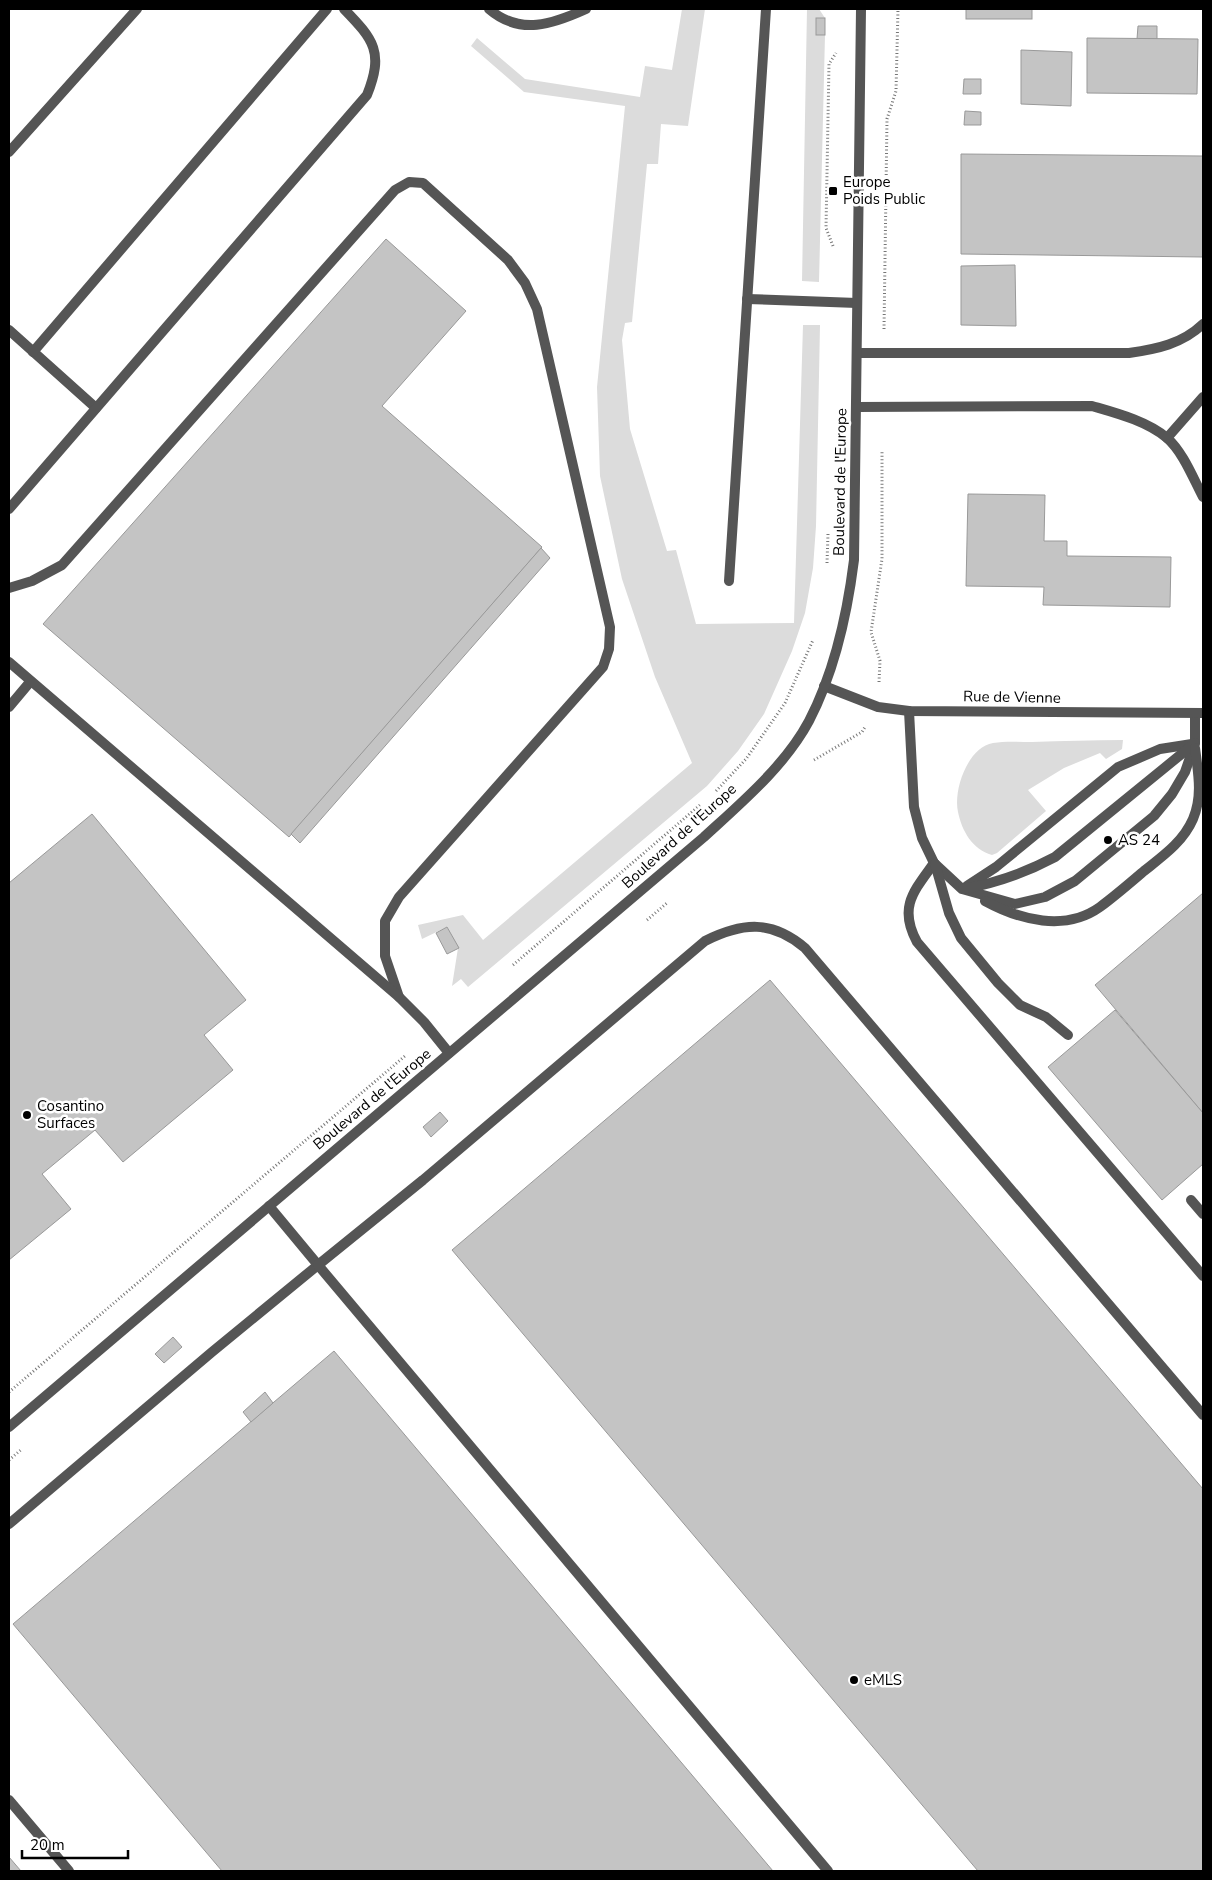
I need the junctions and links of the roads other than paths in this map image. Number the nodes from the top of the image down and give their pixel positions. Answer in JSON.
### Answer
{"nodes":[{"id":1,"x":137,"y":9,"type":"edge"},
{"id":2,"x":327,"y":9,"type":"edge"},
{"id":3,"x":344,"y":9,"type":"edge"},
{"id":4,"x":489,"y":9,"type":"edge"},
{"id":5,"x":586,"y":9,"type":"edge"},
{"id":6,"x":766,"y":9,"type":"edge"},
{"id":7,"x":862,"y":9,"type":"edge"},
{"id":8,"x":9,"y":152,"type":"edge"},
{"id":9,"x":747,"y":299,"type":"junction"},
{"id":10,"x":857,"y":303,"type":"junction"},
{"id":11,"x":1203,"y":324,"type":"edge"},
{"id":12,"x":9,"y":330,"type":"edge"},
{"id":13,"x":33,"y":352,"type":"junction"},
{"id":14,"x":857,"y":353,"type":"junction"},
{"id":15,"x":1203,"y":397,"type":"edge"},
{"id":16,"x":856,"y":406,"type":"junction"},
{"id":17,"x":96,"y":408,"type":"junction"},
{"id":18,"x":1166,"y":438,"type":"junction"},
{"id":19,"x":1203,"y":497,"type":"edge"},
{"id":20,"x":9,"y":509,"type":"edge"},
{"id":21,"x":728,"y":581,"type":"dead end"},
{"id":22,"x":9,"y":588,"type":"edge"},
{"id":23,"x":9,"y":662,"type":"edge"},
{"id":24,"x":30,"y":682,"type":"junction"},
{"id":25,"x":824,"y":686,"type":"junction"},
{"id":26,"x":9,"y":707,"type":"edge"},
{"id":27,"x":909,"y":710,"type":"junction"},
{"id":28,"x":1199,"y":713,"type":"edge"},
{"id":29,"x":1195,"y":743,"type":"junction"},
{"id":30,"x":934,"y":863,"type":"junction"},
{"id":31,"x":962,"y":889,"type":"junction"},
{"id":32,"x":399,"y":997,"type":"junction"},
{"id":33,"x":1068,"y":1035,"type":"dead end"},
{"id":34,"x":449,"y":1053,"type":"junction"},
{"id":35,"x":1191,"y":1200,"type":"dead end"},
{"id":36,"x":269,"y":1206,"type":"junction"},
{"id":37,"x":1203,"y":1214,"type":"edge"},
{"id":38,"x":318,"y":1266,"type":"junction"},
{"id":39,"x":1203,"y":1276,"type":"edge"},
{"id":40,"x":1203,"y":1415,"type":"edge"},
{"id":41,"x":9,"y":1427,"type":"edge"},
{"id":42,"x":9,"y":1524,"type":"edge"},
{"id":43,"x":9,"y":1800,"type":"edge"},
{"id":44,"x":69,"y":1871,"type":"edge"},
{"id":45,"x":828,"y":1871,"type":"edge"}],
"edges":[{"from":1,"to":8,"type":"street"},
{"from":2,"to":13,"type":"street"},
{"from":3,"to":17,"type":"street"},
{"from":4,"to":5,"type":"street"},
{"from":6,"to":9,"type":"street"},
{"from":7,"to":10,"type":"street","name":"Boulevard de l'Europe"},
{"from":9,"to":10,"type":"street"},
{"from":9,"to":21,"type":"street"},
{"from":10,"to":14,"type":"street","name":"Boulevard de l'Europe"},
{"from":11,"to":14,"type":"street"},
{"from":12,"to":13,"type":"street"},
{"from":13,"to":17,"type":"street"},
{"from":14,"to":16,"type":"street","name":"Boulevard de l'Europe"},
{"from":15,"to":18,"type":"street"},
{"from":16,"to":18,"type":"street"},
{"from":16,"to":25,"type":"street","name":"Boulevard de l'Europe"},
{"from":17,"to":20,"type":"street"},
{"from":18,"to":19,"type":"street"},
{"from":22,"to":32,"type":"street"},
{"from":23,"to":24,"type":"street"},
{"from":24,"to":26,"type":"street"},
{"from":24,"to":32,"type":"street"},
{"from":25,"to":27,"type":"street","name":"Rue de Vienne"},
{"from":25,"to":34,"type":"street","name":"Boulevard de l'Europe"},
{"from":27,"to":28,"type":"street","name":"Rue de Vienne"},
{"from":27,"to":30,"type":"street"},
{"from":28,"to":29,"type":"street"},
{"from":29,"to":31,"type":"street"},
{"from":29,"to":31,"type":"street"},
{"from":29,"to":31,"type":"street"},
{"from":29,"to":31,"type":"street"},
{"from":30,"to":31,"type":"street"},
{"from":30,"to":33,"type":"street"},
{"from":30,"to":39,"type":"street"},
{"from":32,"to":34,"type":"street"},
{"from":34,"to":36,"type":"street","name":"Boulevard de l'Europe"},
{"from":35,"to":37,"type":"street"},
{"from":36,"to":38,"type":"street"},
{"from":36,"to":41,"type":"street","name":"Boulevard de l'Europe"},
{"from":38,"to":40,"type":"street"},
{"from":38,"to":42,"type":"street"},
{"from":38,"to":45,"type":"street"},
{"from":43,"to":44,"type":"street"}]}
